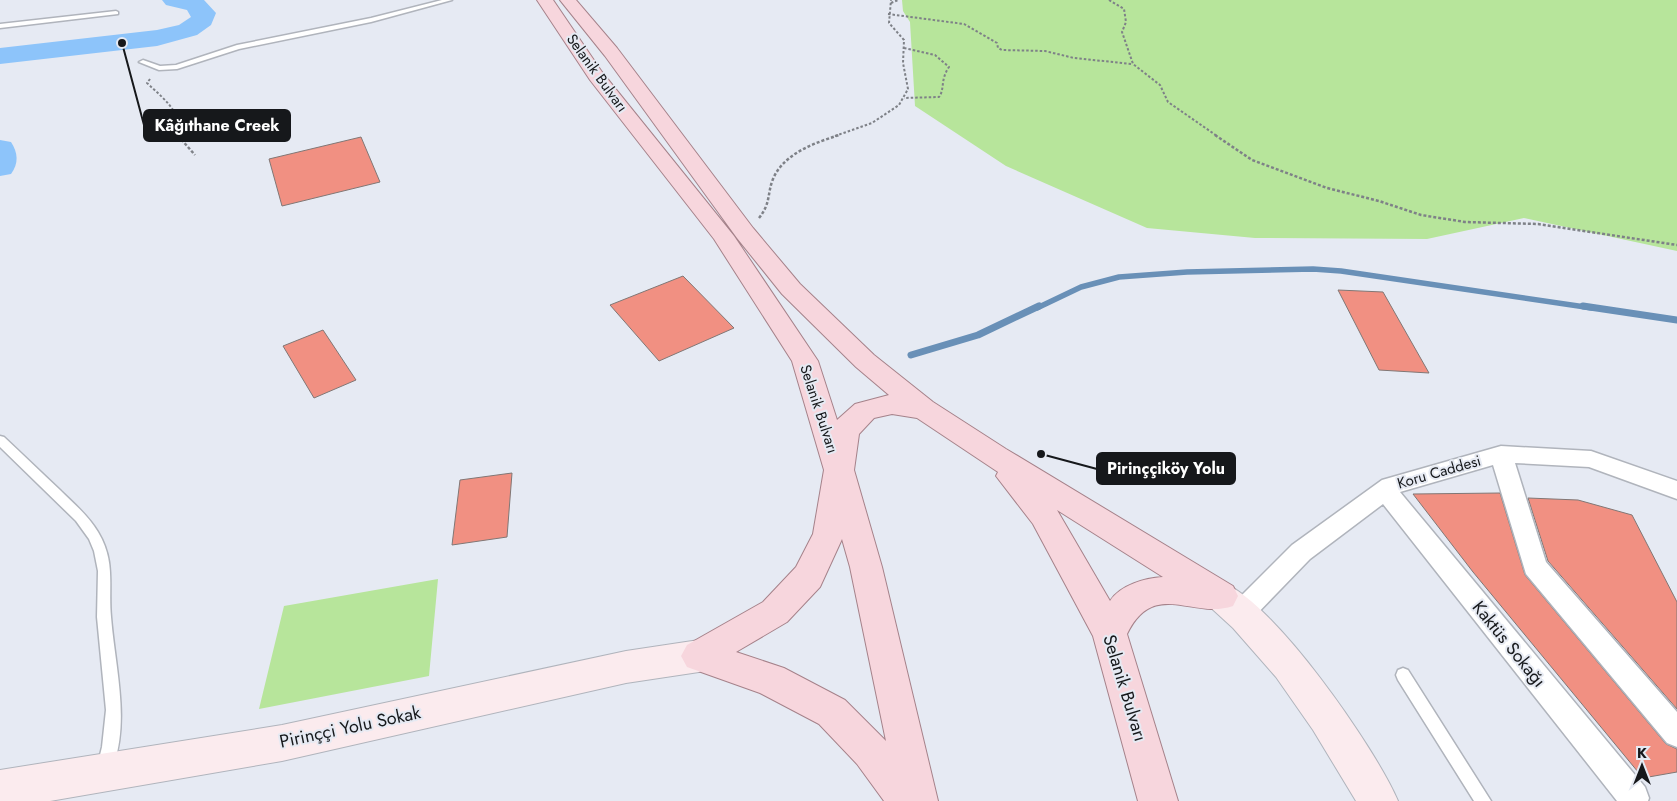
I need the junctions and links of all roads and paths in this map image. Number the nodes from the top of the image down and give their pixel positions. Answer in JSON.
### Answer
{"nodes":[{"id":1,"x":449,"y":0,"type":"edge"},
{"id":2,"x":545,"y":0,"type":"edge"},
{"id":3,"x":568,"y":0,"type":"edge"},
{"id":4,"x":898,"y":0,"type":"edge"},
{"id":5,"x":1108,"y":0,"type":"edge"},
{"id":6,"x":891,"y":2,"type":"edge"},
{"id":7,"x":116,"y":13,"type":"dead end"},
{"id":8,"x":888,"y":14,"type":"junction"},
{"id":9,"x":0,"y":26,"type":"edge"},
{"id":10,"x":904,"y":48,"type":"junction"},
{"id":11,"x":143,"y":62,"type":"dead end"},
{"id":12,"x":1132,"y":64,"type":"junction"},
{"id":13,"x":159,"y":68,"type":"junction"},
{"id":14,"x":904,"y":98,"type":"junction"},
{"id":15,"x":194,"y":155,"type":"dead end"},
{"id":16,"x":745,"y":233,"type":"junction"},
{"id":17,"x":1677,"y":245,"type":"edge"},
{"id":18,"x":924,"y":409,"type":"junction"},
{"id":19,"x":0,"y":440,"type":"edge"},
{"id":20,"x":1501,"y":454,"type":"junction"},
{"id":21,"x":996,"y":457,"type":"junction"},
{"id":22,"x":839,"y":470,"type":"junction"},
{"id":23,"x":1385,"y":490,"type":"junction"},
{"id":24,"x":1677,"y":490,"type":"edge"},
{"id":25,"x":1231,"y":604,"type":"junction"},
{"id":26,"x":1110,"y":634,"type":"junction"},
{"id":27,"x":699,"y":656,"type":"junction"},
{"id":28,"x":1402,"y":675,"type":"dead end"},
{"id":29,"x":1677,"y":733,"type":"edge"},
{"id":30,"x":103,"y":772,"type":"junction"},
{"id":31,"x":0,"y":790,"type":"edge"},
{"id":32,"x":1634,"y":798,"type":"dead end"},
{"id":33,"x":908,"y":801,"type":"edge"},
{"id":34,"x":918,"y":801,"type":"edge"},
{"id":35,"x":1158,"y":801,"type":"edge"},
{"id":36,"x":1378,"y":801,"type":"edge"},
{"id":37,"x":1484,"y":801,"type":"edge"}],
"edges":[{"from":1,"to":13,"type":"lane"},
{"from":2,"to":22,"type":"main road","name":"Selanik Bulvarı"},
{"from":3,"to":16,"type":"main road","name":"Selanik Bulvarı"},
{"from":4,"to":6,"type":"path"},
{"from":5,"to":12,"type":"path"},
{"from":6,"to":8,"type":"path"},
{"from":7,"to":9,"type":"lane"},
{"from":8,"to":10,"type":"path"},
{"from":8,"to":12,"type":"path"},
{"from":10,"to":14,"type":"path"},
{"from":10,"to":14,"type":"path"},
{"from":11,"to":13,"type":"lane"},
{"from":12,"to":17,"type":"path"},
{"from":13,"to":15,"type":"path"},
{"from":14,"to":16,"type":"path"},
{"from":16,"to":18,"type":"main road","name":"Selanik Bulvarı"},
{"from":18,"to":21,"type":"main road","name":"Selanik Bulvarı"},
{"from":18,"to":22,"type":"main road"},
{"from":19,"to":30,"type":"lane"},
{"from":20,"to":23,"type":"street","name":"Koru Caddesi"},
{"from":20,"to":24,"type":"street","name":"Koru Caddesi"},
{"from":20,"to":29,"type":"street"},
{"from":21,"to":25,"type":"main road"},
{"from":21,"to":26,"type":"main road","name":"Selanik Bulvarı"},
{"from":22,"to":27,"type":"main road"},
{"from":22,"to":34,"type":"main road","name":"Selanik Bulvarı"},
{"from":23,"to":25,"type":"street","name":"Koru Caddesi"},
{"from":23,"to":32,"type":"street","name":"Kaktüs Sokağı"},
{"from":25,"to":26,"type":"main road"},
{"from":25,"to":36,"type":"main road"},
{"from":26,"to":35,"type":"main road","name":"Selanik Bulvarı"},
{"from":27,"to":30,"type":"main road","name":"Pirinççi Yolu Sokak"},
{"from":27,"to":33,"type":"main road"},
{"from":28,"to":37,"type":"lane"},
{"from":30,"to":31,"type":"main road","name":"Pirinççi Yolu Sokak"}]}
